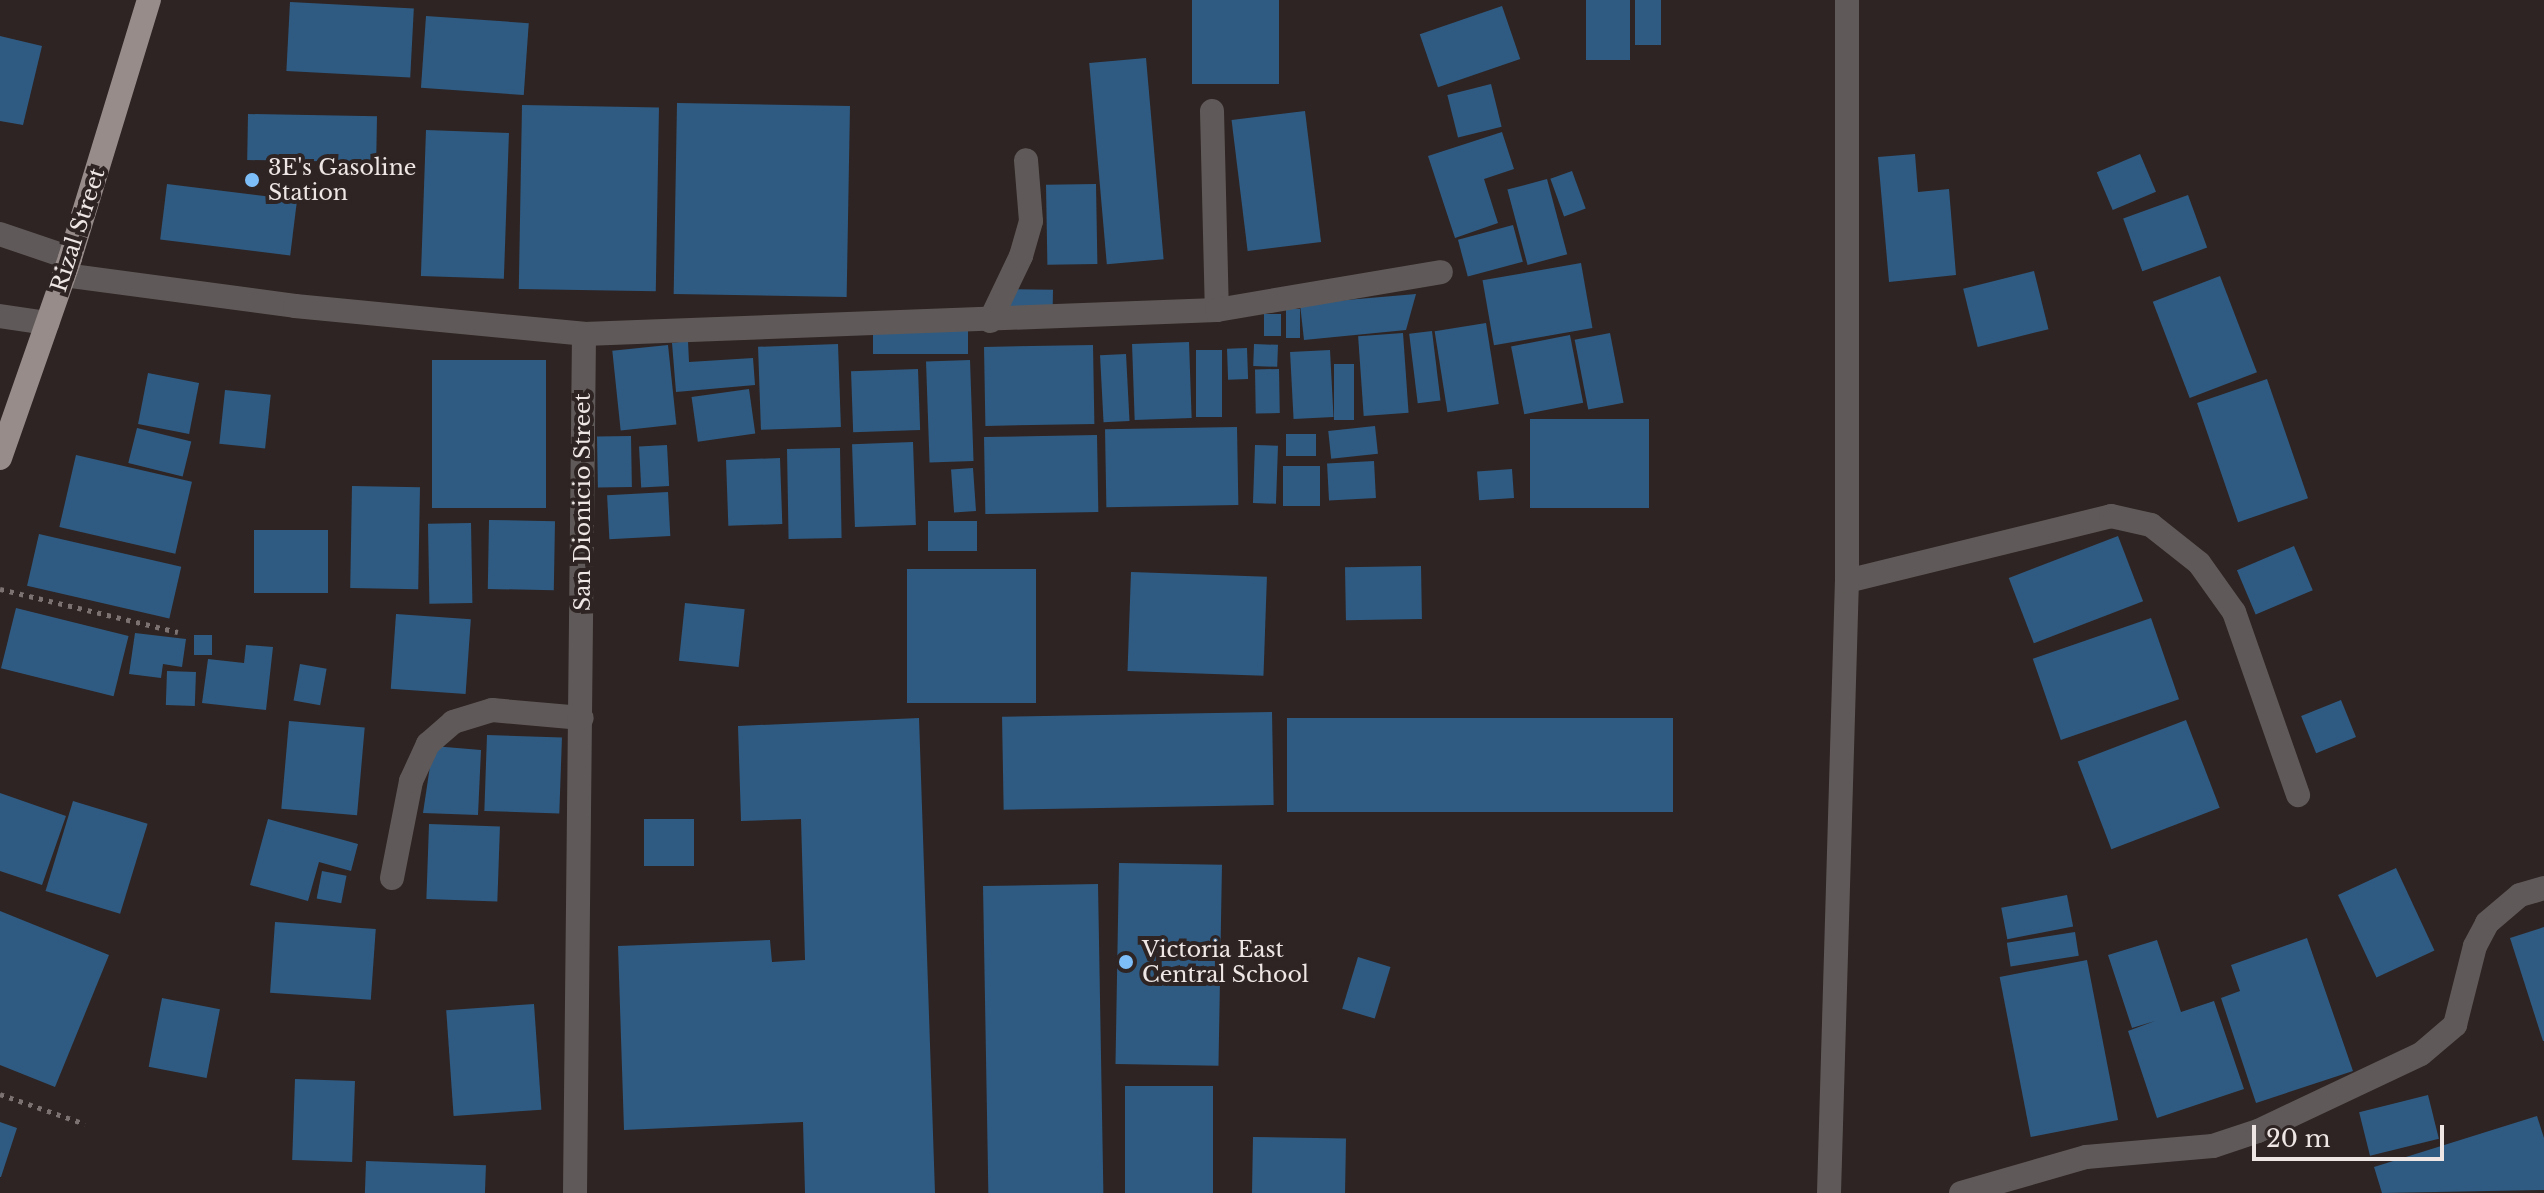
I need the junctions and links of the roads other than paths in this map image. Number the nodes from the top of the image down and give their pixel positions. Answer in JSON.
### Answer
{"nodes":[{"id":1,"x":149,"y":0,"type":"edge"},
{"id":2,"x":1847,"y":0,"type":"edge"},
{"id":3,"x":1212,"y":111,"type":"dead end"},
{"id":4,"x":1026,"y":160,"type":"dead end"},
{"id":5,"x":0,"y":234,"type":"edge"},
{"id":6,"x":67,"y":267,"type":"junction"},
{"id":7,"x":1441,"y":272,"type":"dead end"},
{"id":8,"x":1217,"y":310,"type":"junction"},
{"id":9,"x":0,"y":316,"type":"edge"},
{"id":10,"x":990,"y":321,"type":"junction"},
{"id":11,"x":47,"y":323,"type":"junction"},
{"id":12,"x":584,"y":334,"type":"junction"},
{"id":13,"x":0,"y":458,"type":"edge"},
{"id":14,"x":1847,"y":581,"type":"junction"},
{"id":15,"x":582,"y":718,"type":"junction"},
{"id":16,"x":2298,"y":795,"type":"dead end"},
{"id":17,"x":392,"y":878,"type":"dead end"},
{"id":18,"x":2544,"y":888,"type":"edge"},
{"id":19,"x":575,"y":1193,"type":"edge"},
{"id":20,"x":1829,"y":1193,"type":"edge"},
{"id":21,"x":1961,"y":1193,"type":"edge"}],
"edges":[{"from":1,"to":6,"type":"main road","name":"Rizal Street"},
{"from":2,"to":14,"type":"street"},
{"from":3,"to":8,"type":"street"},
{"from":4,"to":10,"type":"street"},
{"from":5,"to":6,"type":"street"},
{"from":6,"to":11,"type":"main road","name":"Rizal Street"},
{"from":6,"to":12,"type":"street"},
{"from":7,"to":8,"type":"street"},
{"from":8,"to":10,"type":"street"},
{"from":9,"to":11,"type":"street"},
{"from":10,"to":12,"type":"street"},
{"from":11,"to":13,"type":"main road","name":"Rizal Street"},
{"from":12,"to":15,"type":"street","name":"San Dionicio Street"},
{"from":14,"to":16,"type":"street"},
{"from":14,"to":20,"type":"street"},
{"from":15,"to":17,"type":"street"},
{"from":15,"to":19,"type":"street","name":"San Dionicio Street"},
{"from":18,"to":21,"type":"street"}]}
